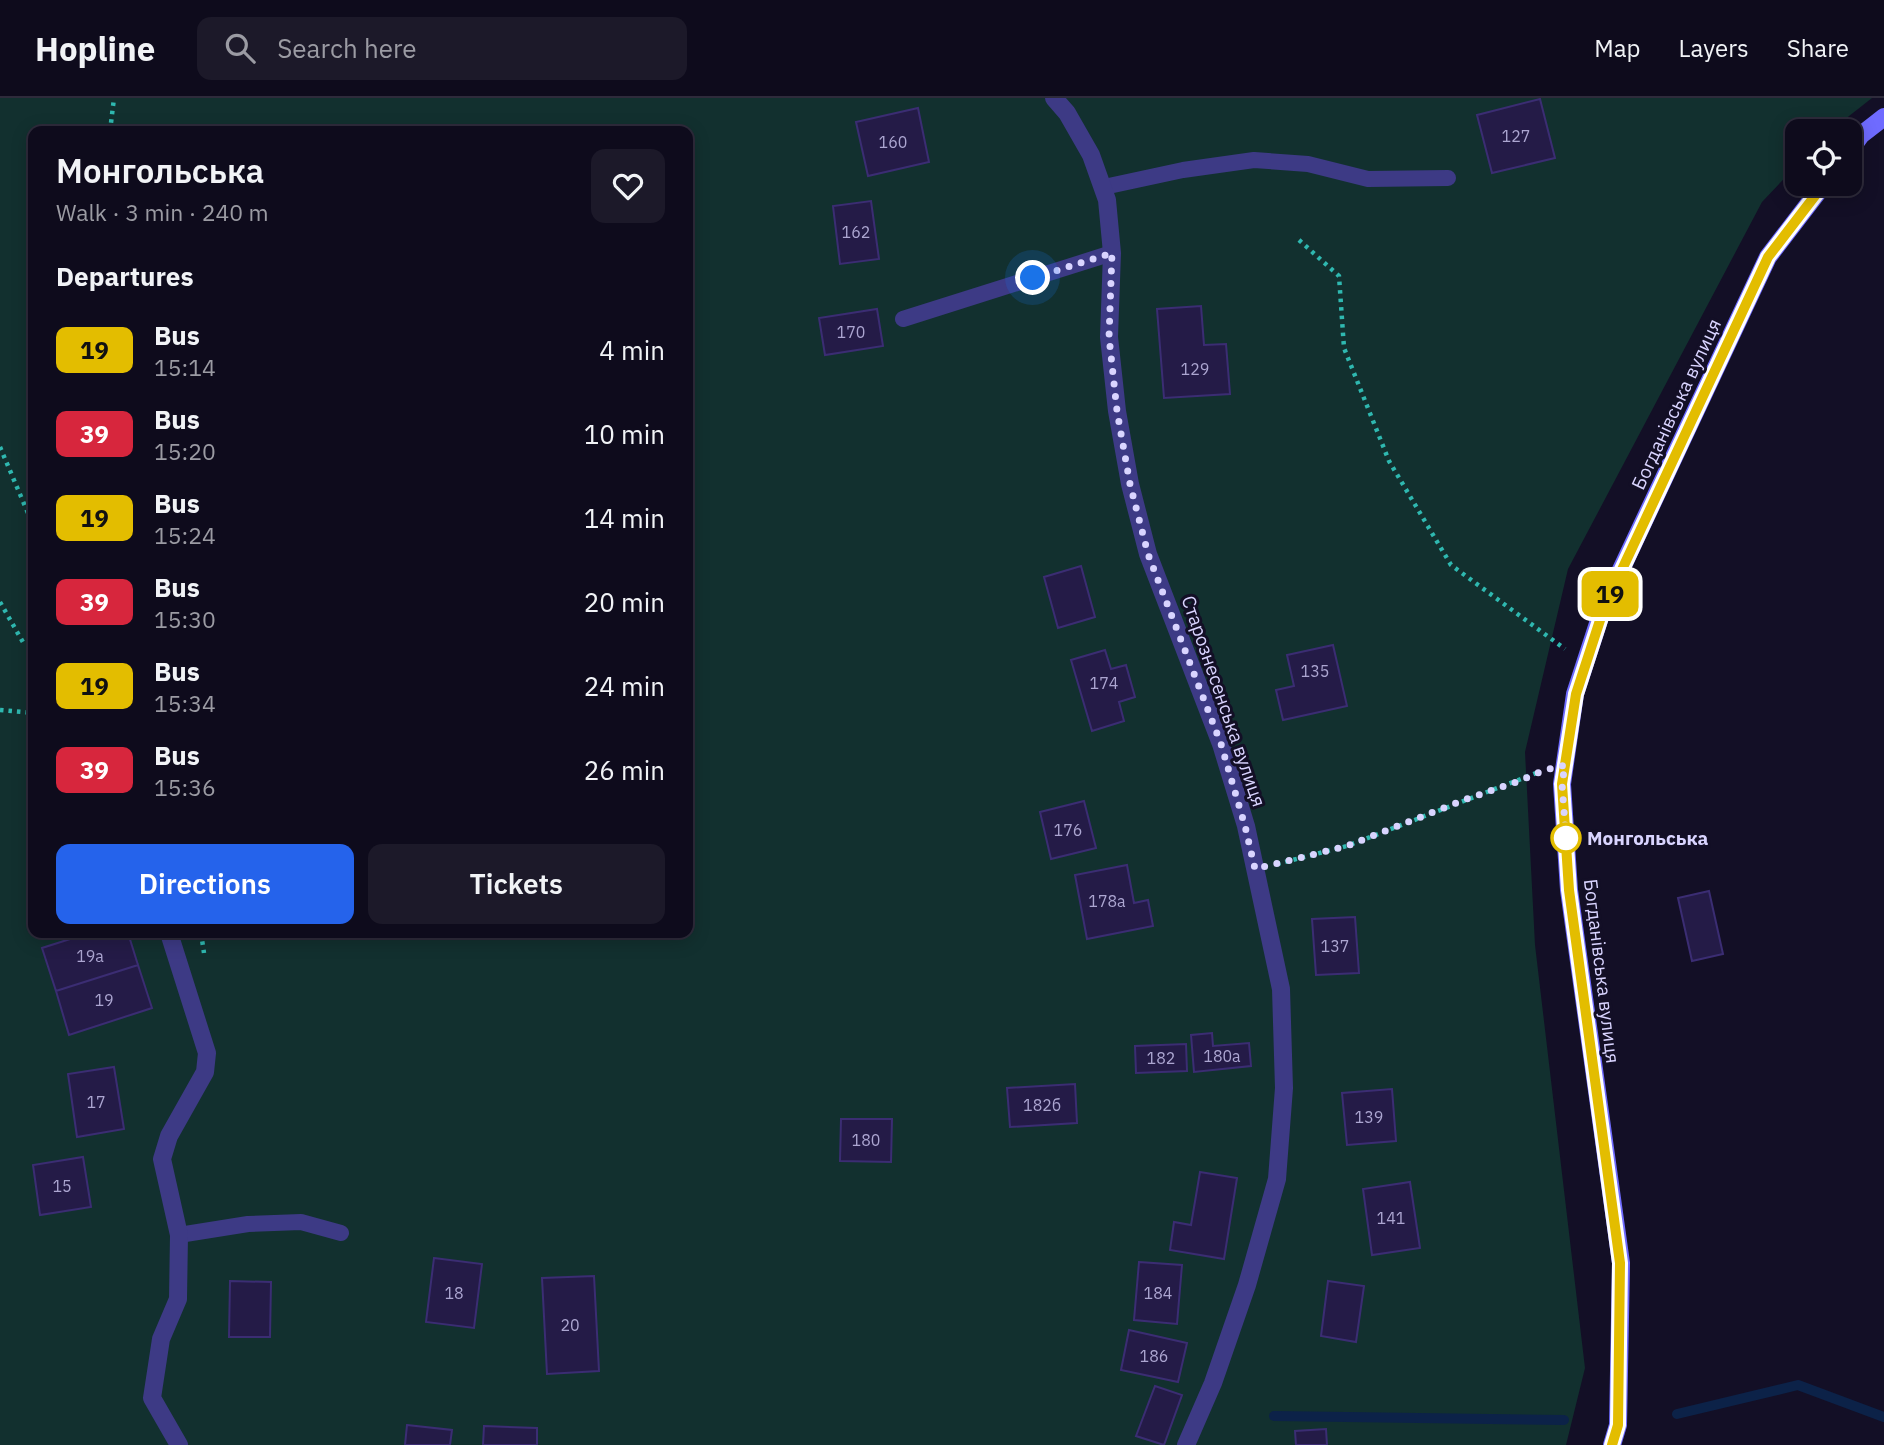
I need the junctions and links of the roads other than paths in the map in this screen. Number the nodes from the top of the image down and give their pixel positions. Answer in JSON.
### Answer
{"nodes":[{"id":1,"x":1054,"y":98,"type":"edge"},
{"id":2,"x":1884,"y":117,"type":"edge"},
{"id":3,"x":1862,"y":134,"type":"edge"},
{"id":4,"x":1448,"y":178,"type":"dead end"},
{"id":5,"x":1104,"y":187,"type":"junction"},
{"id":6,"x":1815,"y":196,"type":"edge"},
{"id":7,"x":1112,"y":253,"type":"junction"},
{"id":8,"x":903,"y":319,"type":"dead end"},
{"id":9,"x":171,"y":938,"type":"edge"},
{"id":10,"x":341,"y":1233,"type":"dead end"},
{"id":11,"x":179,"y":1235,"type":"junction"},
{"id":12,"x":179,"y":1445,"type":"edge"},
{"id":13,"x":1186,"y":1445,"type":"edge"},
{"id":14,"x":1612,"y":1445,"type":"edge"}],
"edges":[{"from":1,"to":5,"type":"street","name":"Старознесенська вулиця"},
{"from":2,"to":3,"type":"main road"},
{"from":4,"to":5,"type":"lane"},
{"from":5,"to":7,"type":"street","name":"Старознесенська вулиця"},
{"from":6,"to":14,"type":"main road","name":"Богданівська вулиця"},
{"from":7,"to":8,"type":"lane"},
{"from":7,"to":13,"type":"street","name":"Старознесенська вулиця"},
{"from":9,"to":11,"type":"street"},
{"from":10,"to":11,"type":"lane"},
{"from":11,"to":12,"type":"street"}]}
